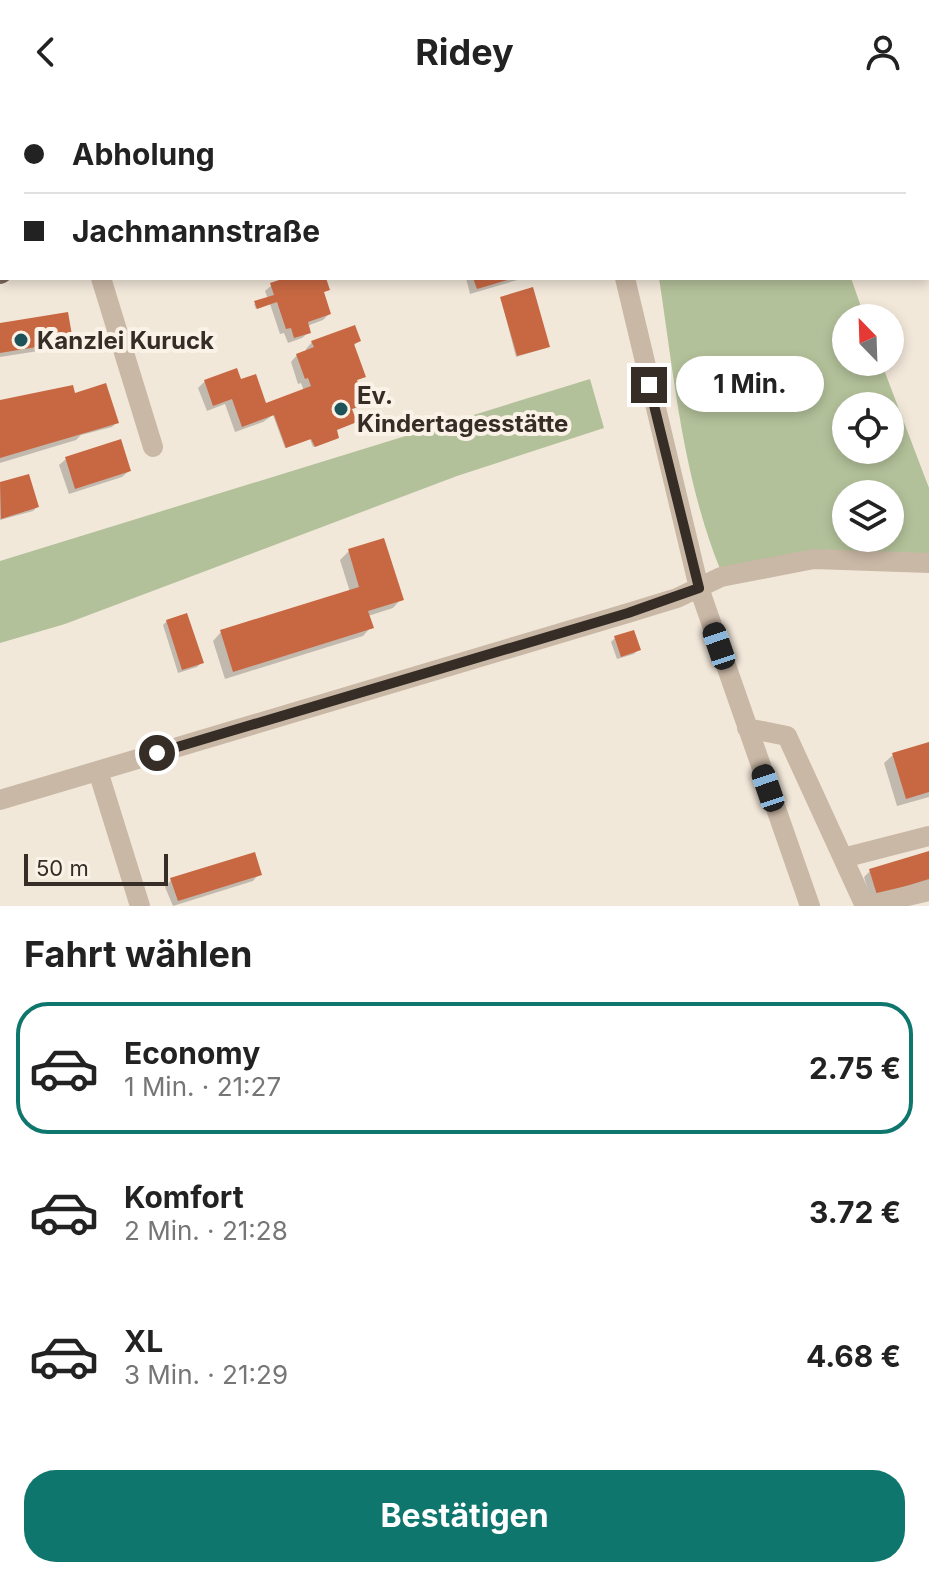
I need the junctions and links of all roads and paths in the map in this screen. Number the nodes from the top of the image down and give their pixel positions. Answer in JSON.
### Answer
{"nodes":[{"id":1,"x":102,"y":280,"type":"edge"},
{"id":2,"x":625,"y":280,"type":"edge"},
{"id":3,"x":153,"y":447,"type":"dead end"},
{"id":4,"x":929,"y":563,"type":"edge"},
{"id":5,"x":699,"y":588,"type":"junction"},
{"id":6,"x":747,"y":728,"type":"junction"},
{"id":7,"x":98,"y":771,"type":"junction"},
{"id":8,"x":0,"y":800,"type":"edge"},
{"id":9,"x":929,"y":836,"type":"edge"},
{"id":10,"x":843,"y":858,"type":"junction"},
{"id":11,"x":929,"y":891,"type":"edge"},
{"id":12,"x":140,"y":906,"type":"edge"},
{"id":13,"x":810,"y":906,"type":"edge"},
{"id":14,"x":865,"y":906,"type":"edge"}],
"edges":[{"from":1,"to":3,"type":"street"},
{"from":2,"to":5,"type":"street"},
{"from":4,"to":5,"type":"street"},
{"from":5,"to":6,"type":"street"},
{"from":5,"to":7,"type":"street"},
{"from":6,"to":10,"type":"street"},
{"from":6,"to":13,"type":"street"},
{"from":7,"to":8,"type":"street"},
{"from":7,"to":12,"type":"street"},
{"from":9,"to":10,"type":"street"},
{"from":10,"to":14,"type":"street"},
{"from":11,"to":14,"type":"street"}]}
